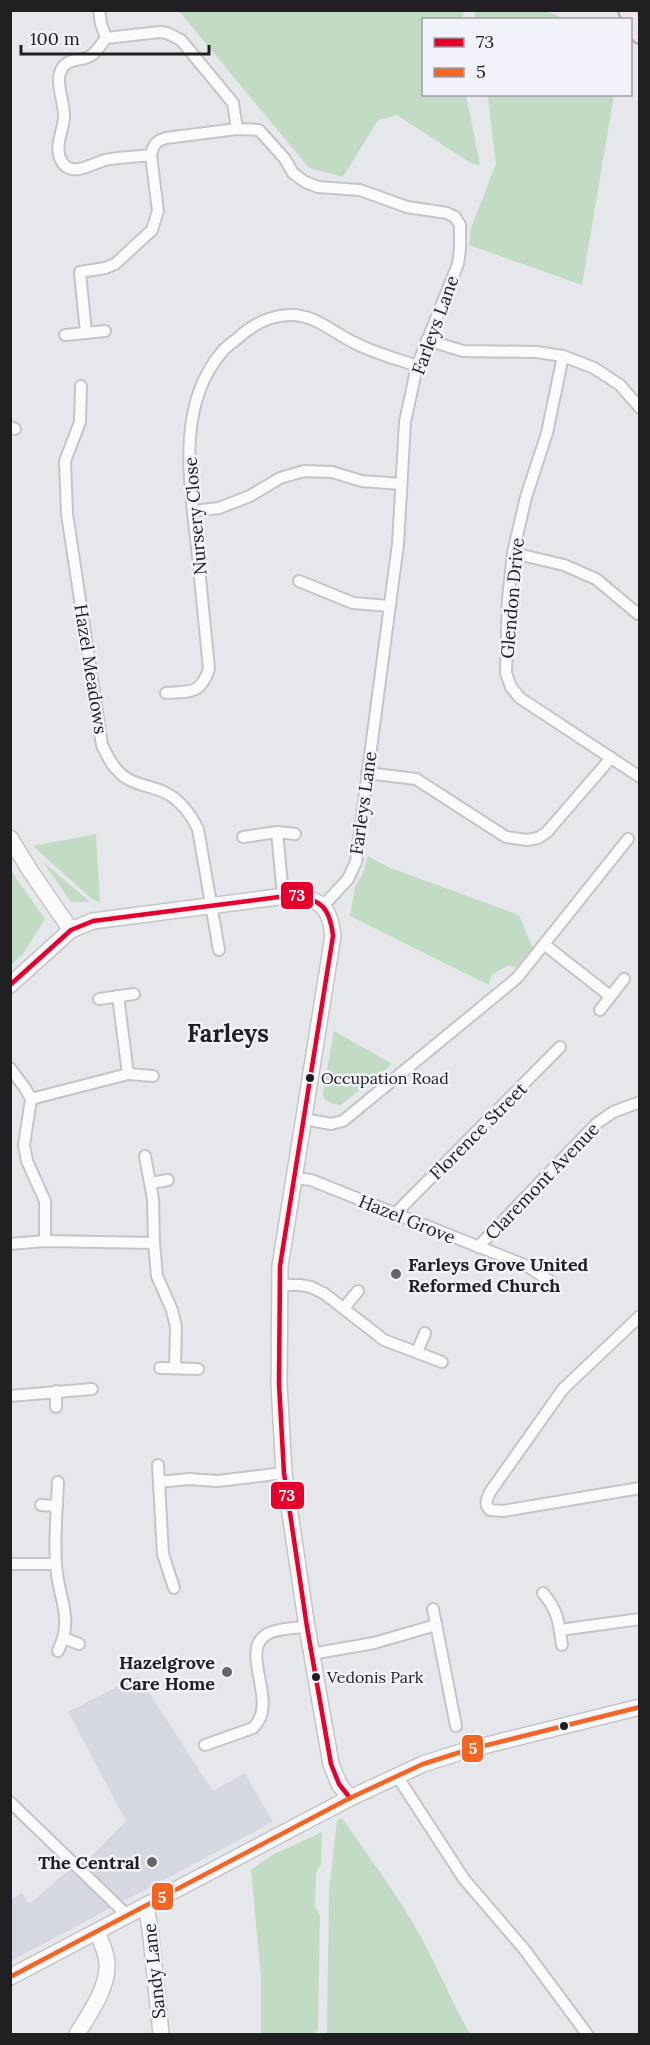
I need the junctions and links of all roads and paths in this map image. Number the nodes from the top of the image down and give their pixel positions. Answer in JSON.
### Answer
{"nodes":[{"id":1,"x":99,"y":10,"type":"edge"},
{"id":2,"x":632,"y":20,"type":"edge"},
{"id":3,"x":639,"y":35,"type":"edge"},
{"id":4,"x":106,"y":38,"type":"junction"},
{"id":5,"x":237,"y":129,"type":"junction"},
{"id":6,"x":151,"y":155,"type":"junction"},
{"id":7,"x":105,"y":331,"type":"dead end"},
{"id":8,"x":86,"y":333,"type":"junction"},
{"id":9,"x":65,"y":335,"type":"dead end"},
{"id":10,"x":427,"y":340,"type":"junction"},
{"id":11,"x":563,"y":356,"type":"junction"},
{"id":12,"x":417,"y":366,"type":"junction"},
{"id":13,"x":81,"y":386,"type":"dead end"},
{"id":14,"x":639,"y":408,"type":"edge"},
{"id":15,"x":401,"y":484,"type":"junction"},
{"id":16,"x":193,"y":511,"type":"junction"},
{"id":17,"x":513,"y":553,"type":"junction"},
{"id":18,"x":299,"y":581,"type":"dead end"},
{"id":19,"x":390,"y":606,"type":"junction"},
{"id":20,"x":638,"y":614,"type":"dead end"},
{"id":21,"x":166,"y":693,"type":"dead end"},
{"id":22,"x":610,"y":758,"type":"junction"},
{"id":23,"x":367,"y":773,"type":"junction"},
{"id":24,"x":639,"y":777,"type":"edge"},
{"id":25,"x":277,"y":832,"type":"junction"},
{"id":26,"x":295,"y":834,"type":"dead end"},
{"id":27,"x":243,"y":837,"type":"dead end"},
{"id":28,"x":10,"y":838,"type":"edge"},
{"id":29,"x":628,"y":840,"type":"dead end"},
{"id":30,"x":283,"y":895,"type":"junction"},
{"id":31,"x":211,"y":905,"type":"junction"},
{"id":32,"x":323,"y":906,"type":"junction"},
{"id":33,"x":71,"y":930,"type":"junction"},
{"id":34,"x":545,"y":945,"type":"junction"},
{"id":35,"x":219,"y":950,"type":"dead end"},
{"id":36,"x":624,"y":979,"type":"dead end"},
{"id":37,"x":10,"y":985,"type":"edge"},
{"id":38,"x":134,"y":994,"type":"dead end"},
{"id":39,"x":118,"y":996,"type":"junction"},
{"id":40,"x":610,"y":996,"type":"junction"},
{"id":41,"x":99,"y":999,"type":"dead end"},
{"id":42,"x":600,"y":1010,"type":"dead end"},
{"id":43,"x":560,"y":1047,"type":"dead end"},
{"id":44,"x":10,"y":1068,"type":"edge"},
{"id":45,"x":128,"y":1074,"type":"junction"},
{"id":46,"x":153,"y":1076,"type":"dead end"},
{"id":47,"x":31,"y":1099,"type":"junction"},
{"id":48,"x":639,"y":1102,"type":"edge"},
{"id":49,"x":304,"y":1119,"type":"junction"},
{"id":50,"x":145,"y":1156,"type":"dead end"},
{"id":51,"x":294,"y":1178,"type":"junction"},
{"id":52,"x":168,"y":1180,"type":"dead end"},
{"id":53,"x":151,"y":1183,"type":"junction"},
{"id":54,"x":395,"y":1214,"type":"junction"},
{"id":55,"x":45,"y":1241,"type":"junction"},
{"id":56,"x":154,"y":1243,"type":"junction"},
{"id":57,"x":10,"y":1244,"type":"edge"},
{"id":58,"x":478,"y":1247,"type":"junction"},
{"id":59,"x":550,"y":1281,"type":"dead end"},
{"id":60,"x":280,"y":1285,"type":"junction"},
{"id":61,"x":358,"y":1291,"type":"dead end"},
{"id":62,"x":344,"y":1308,"type":"junction"},
{"id":63,"x":639,"y":1316,"type":"edge"},
{"id":64,"x":425,"y":1333,"type":"dead end"},
{"id":65,"x":417,"y":1352,"type":"junction"},
{"id":66,"x":442,"y":1362,"type":"dead end"},
{"id":67,"x":160,"y":1368,"type":"dead end"},
{"id":68,"x":175,"y":1368,"type":"junction"},
{"id":69,"x":198,"y":1369,"type":"dead end"},
{"id":70,"x":92,"y":1389,"type":"dead end"},
{"id":71,"x":56,"y":1391,"type":"junction"},
{"id":72,"x":10,"y":1396,"type":"edge"},
{"id":73,"x":56,"y":1407,"type":"dead end"},
{"id":74,"x":158,"y":1465,"type":"dead end"},
{"id":75,"x":284,"y":1473,"type":"junction"},
{"id":76,"x":58,"y":1482,"type":"dead end"},
{"id":77,"x":159,"y":1482,"type":"junction"},
{"id":78,"x":639,"y":1488,"type":"edge"},
{"id":79,"x":41,"y":1505,"type":"dead end"},
{"id":80,"x":57,"y":1506,"type":"junction"},
{"id":81,"x":10,"y":1564,"type":"edge"},
{"id":82,"x":56,"y":1564,"type":"junction"},
{"id":83,"x":174,"y":1588,"type":"dead end"},
{"id":84,"x":543,"y":1593,"type":"dead end"},
{"id":85,"x":433,"y":1609,"type":"dead end"},
{"id":86,"x":639,"y":1619,"type":"edge"},
{"id":87,"x":436,"y":1625,"type":"junction"},
{"id":88,"x":307,"y":1627,"type":"junction"},
{"id":89,"x":560,"y":1630,"type":"junction"},
{"id":90,"x":64,"y":1638,"type":"junction"},
{"id":91,"x":79,"y":1644,"type":"dead end"},
{"id":92,"x":562,"y":1645,"type":"dead end"},
{"id":93,"x":57,"y":1650,"type":"dead end"},
{"id":94,"x":311,"y":1654,"type":"junction"},
{"id":95,"x":639,"y":1707,"type":"edge"},
{"id":96,"x":456,"y":1726,"type":"dead end"},
{"id":97,"x":205,"y":1745,"type":"dead end"},
{"id":98,"x":397,"y":1776,"type":"junction"},
{"id":99,"x":350,"y":1798,"type":"junction"},
{"id":100,"x":10,"y":1802,"type":"edge"},
{"id":101,"x":146,"y":1907,"type":"junction"},
{"id":102,"x":128,"y":1916,"type":"junction"},
{"id":103,"x":97,"y":1932,"type":"junction"},
{"id":104,"x":10,"y":1977,"type":"edge"},
{"id":105,"x":77,"y":2034,"type":"edge"},
{"id":106,"x":161,"y":2034,"type":"edge"},
{"id":107,"x":587,"y":2034,"type":"edge"}],
"edges":[{"from":1,"to":4,"type":"street"},
{"from":2,"to":3,"type":"main road"},
{"from":4,"to":5,"type":"street"},
{"from":4,"to":6,"type":"street"},
{"from":5,"to":6,"type":"street"},
{"from":5,"to":10,"type":"street","name":"Farleys Lane"},
{"from":6,"to":8,"type":"street"},
{"from":7,"to":8,"type":"street"},
{"from":8,"to":9,"type":"street"},
{"from":10,"to":11,"type":"street"},
{"from":10,"to":12,"type":"street","name":"Farleys Lane"},
{"from":11,"to":14,"type":"street"},
{"from":11,"to":17,"type":"street","name":"Glendon Drive"},
{"from":12,"to":15,"type":"street","name":"Farleys Lane"},
{"from":12,"to":16,"type":"street","name":"Nursery Close"},
{"from":13,"to":31,"type":"street","name":"Hazel Meadows"},
{"from":15,"to":16,"type":"street"},
{"from":15,"to":19,"type":"street","name":"Farleys Lane"},
{"from":16,"to":21,"type":"street","name":"Nursery Close"},
{"from":17,"to":20,"type":"street"},
{"from":17,"to":22,"type":"street","name":"Glendon Drive"},
{"from":18,"to":19,"type":"street"},
{"from":19,"to":23,"type":"street","name":"Farleys Lane"},
{"from":22,"to":23,"type":"street"},
{"from":22,"to":24,"type":"street","name":"Glendon Drive"},
{"from":23,"to":32,"type":"street","name":"Farleys Lane"},
{"from":25,"to":26,"type":"street"},
{"from":25,"to":27,"type":"street"},
{"from":25,"to":30,"type":"street"},
{"from":28,"to":33,"type":"street"},
{"from":29,"to":34,"type":"street"},
{"from":30,"to":31,"type":"street"},
{"from":30,"to":32,"type":"street"},
{"from":31,"to":33,"type":"street"},
{"from":31,"to":35,"type":"street","name":"Hazel Meadows"},
{"from":32,"to":49,"type":"street"},
{"from":33,"to":37,"type":"street"},
{"from":34,"to":40,"type":"street"},
{"from":34,"to":49,"type":"street"},
{"from":36,"to":40,"type":"street"},
{"from":38,"to":39,"type":"street"},
{"from":39,"to":41,"type":"street"},
{"from":39,"to":45,"type":"street"},
{"from":40,"to":42,"type":"street"},
{"from":43,"to":54,"type":"street","name":"Florence Street"},
{"from":44,"to":47,"type":"street"},
{"from":45,"to":46,"type":"street"},
{"from":45,"to":47,"type":"street"},
{"from":47,"to":55,"type":"street"},
{"from":48,"to":58,"type":"street","name":"Claremont Avenue"},
{"from":49,"to":51,"type":"street"},
{"from":50,"to":53,"type":"street"},
{"from":51,"to":54,"type":"street","name":"Hazel Grove"},
{"from":51,"to":60,"type":"street"},
{"from":52,"to":53,"type":"street"},
{"from":53,"to":56,"type":"street"},
{"from":54,"to":58,"type":"street","name":"Hazel Grove"},
{"from":55,"to":56,"type":"street"},
{"from":55,"to":57,"type":"street"},
{"from":56,"to":68,"type":"street"},
{"from":58,"to":59,"type":"street","name":"Hazel Grove"},
{"from":60,"to":62,"type":"street"},
{"from":60,"to":75,"type":"street"},
{"from":61,"to":62,"type":"street"},
{"from":62,"to":65,"type":"street"},
{"from":63,"to":78,"type":"street"},
{"from":64,"to":65,"type":"street"},
{"from":65,"to":66,"type":"street"},
{"from":67,"to":68,"type":"street"},
{"from":68,"to":69,"type":"street"},
{"from":70,"to":71,"type":"street"},
{"from":71,"to":72,"type":"street"},
{"from":71,"to":73,"type":"street"},
{"from":74,"to":77,"type":"street"},
{"from":75,"to":77,"type":"street"},
{"from":75,"to":88,"type":"street"},
{"from":76,"to":80,"type":"street"},
{"from":77,"to":83,"type":"street"},
{"from":79,"to":80,"type":"street"},
{"from":80,"to":82,"type":"street"},
{"from":81,"to":82,"type":"street"},
{"from":82,"to":90,"type":"street"},
{"from":84,"to":89,"type":"street"},
{"from":85,"to":87,"type":"street"},
{"from":86,"to":89,"type":"street"},
{"from":87,"to":94,"type":"street"},
{"from":87,"to":96,"type":"street"},
{"from":88,"to":94,"type":"street"},
{"from":88,"to":97,"type":"street"},
{"from":89,"to":92,"type":"street"},
{"from":90,"to":91,"type":"street"},
{"from":90,"to":93,"type":"street"},
{"from":94,"to":99,"type":"street"},
{"from":95,"to":98,"type":"street"},
{"from":98,"to":99,"type":"street"},
{"from":98,"to":107,"type":"street"},
{"from":99,"to":101,"type":"street"},
{"from":100,"to":102,"type":"street"},
{"from":101,"to":102,"type":"street"},
{"from":101,"to":106,"type":"street","name":"Sandy Lane"},
{"from":102,"to":103,"type":"street"},
{"from":103,"to":104,"type":"street"},
{"from":103,"to":105,"type":"street"}]}
